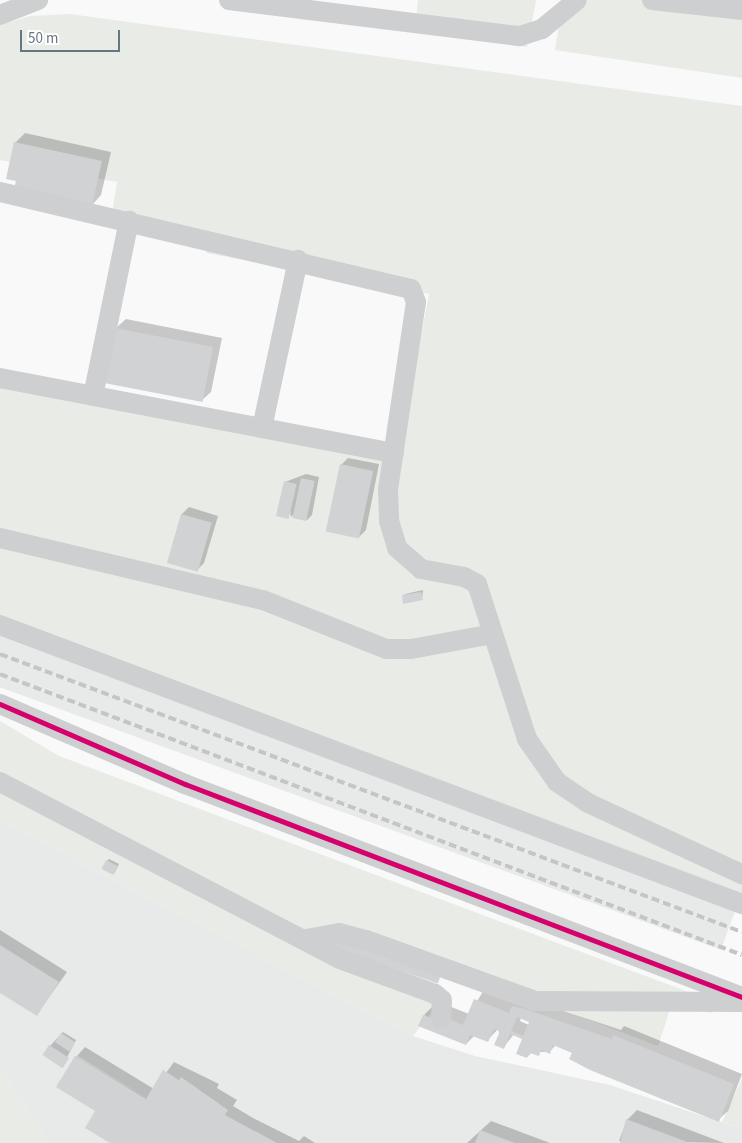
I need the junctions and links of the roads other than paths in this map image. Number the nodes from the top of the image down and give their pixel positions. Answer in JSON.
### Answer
{"nodes":[{"id":1,"x":38,"y":0,"type":"edge"},
{"id":2,"x":229,"y":0,"type":"edge"},
{"id":3,"x":577,"y":0,"type":"edge"},
{"id":4,"x":652,"y":0,"type":"edge"},
{"id":5,"x":742,"y":10,"type":"edge"},
{"id":6,"x":0,"y":15,"type":"edge"},
{"id":7,"x":0,"y":192,"type":"edge"},
{"id":8,"x":129,"y":221,"type":"junction"},
{"id":9,"x":298,"y":260,"type":"junction"},
{"id":10,"x":0,"y":378,"type":"edge"},
{"id":11,"x":93,"y":396,"type":"junction"},
{"id":12,"x":262,"y":428,"type":"junction"},
{"id":13,"x":394,"y":453,"type":"junction"},
{"id":14,"x":0,"y":538,"type":"edge"},
{"id":15,"x":0,"y":626,"type":"edge"},
{"id":16,"x":493,"y":634,"type":"junction"},
{"id":17,"x":0,"y":704,"type":"edge"},
{"id":18,"x":0,"y":782,"type":"edge"},
{"id":19,"x":742,"y":874,"type":"edge"},
{"id":20,"x":742,"y":904,"type":"edge"},
{"id":21,"x":306,"y":939,"type":"junction"},
{"id":22,"x":742,"y":997,"type":"edge"},
{"id":23,"x":742,"y":1002,"type":"edge"},
{"id":24,"x":441,"y":1018,"type":"dead end"}],
"edges":[{"from":1,"to":6,"type":"street"},
{"from":2,"to":3,"type":"street"},
{"from":4,"to":5,"type":"street"},
{"from":7,"to":8,"type":"street"},
{"from":8,"to":9,"type":"street"},
{"from":8,"to":11,"type":"street"},
{"from":9,"to":12,"type":"street"},
{"from":9,"to":13,"type":"street"},
{"from":10,"to":11,"type":"street"},
{"from":11,"to":12,"type":"street"},
{"from":12,"to":13,"type":"street"},
{"from":13,"to":16,"type":"street"},
{"from":14,"to":16,"type":"street"},
{"from":15,"to":20,"type":"street"},
{"from":16,"to":19,"type":"street"},
{"from":17,"to":22,"type":"street"},
{"from":18,"to":21,"type":"street"},
{"from":21,"to":23,"type":"street"},
{"from":21,"to":24,"type":"street"}]}
